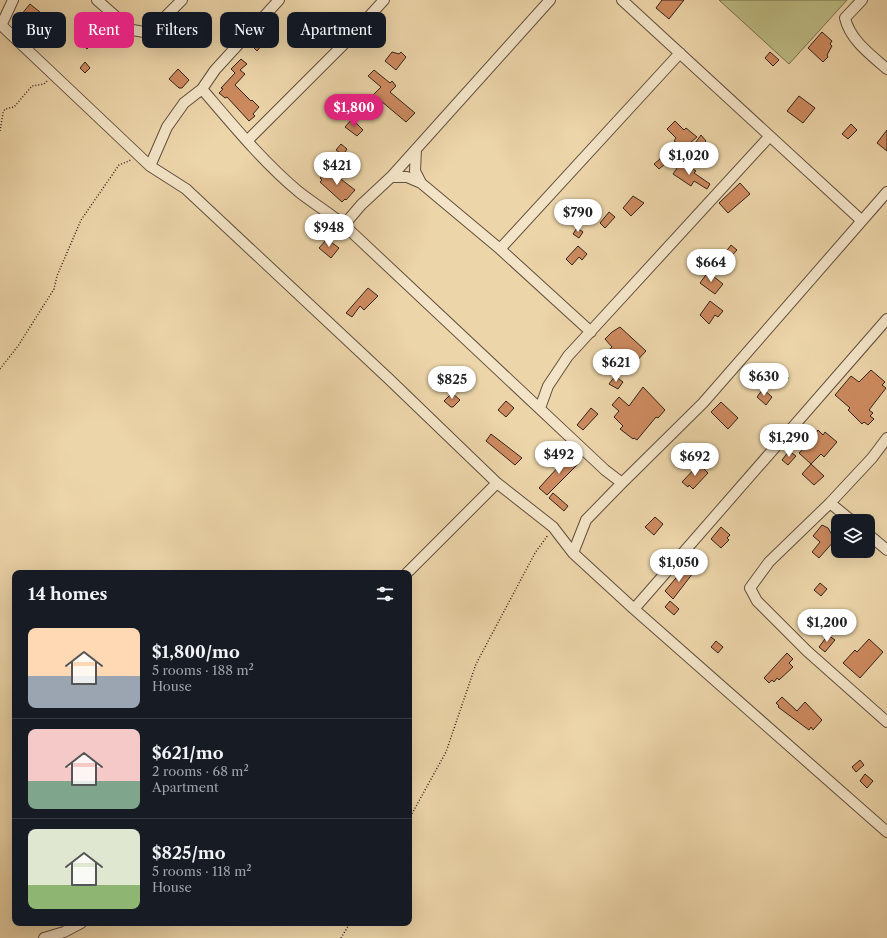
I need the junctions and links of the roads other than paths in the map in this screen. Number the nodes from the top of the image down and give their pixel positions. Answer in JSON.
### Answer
{"nodes":[{"id":1,"x":13,"y":0,"type":"edge"},
{"id":2,"x":97,"y":0,"type":"edge"},
{"id":3,"x":182,"y":0,"type":"edge"},
{"id":4,"x":279,"y":0,"type":"edge"},
{"id":5,"x":384,"y":0,"type":"edge"},
{"id":6,"x":550,"y":0,"type":"edge"},
{"id":7,"x":622,"y":0,"type":"edge"},
{"id":8,"x":862,"y":0,"type":"edge"},
{"id":9,"x":1,"y":25,"type":"edge"},
{"id":10,"x":680,"y":53,"type":"junction"},
{"id":11,"x":887,"y":69,"type":"edge"},
{"id":12,"x":202,"y":89,"type":"junction"},
{"id":13,"x":769,"y":137,"type":"junction"},
{"id":14,"x":248,"y":140,"type":"junction"},
{"id":15,"x":416,"y":149,"type":"junction"},
{"id":16,"x":150,"y":166,"type":"junction"},
{"id":17,"x":391,"y":177,"type":"junction"},
{"id":18,"x":421,"y":183,"type":"junction"},
{"id":19,"x":887,"y":192,"type":"edge"},
{"id":20,"x":861,"y":220,"type":"junction"},
{"id":21,"x":344,"y":225,"type":"junction"},
{"id":22,"x":500,"y":249,"type":"junction"},
{"id":23,"x":887,"y":319,"type":"edge"},
{"id":24,"x":591,"y":332,"type":"junction"},
{"id":25,"x":540,"y":408,"type":"junction"},
{"id":26,"x":887,"y":438,"type":"edge"},
{"id":27,"x":497,"y":483,"type":"junction"},
{"id":28,"x":622,"y":483,"type":"junction"},
{"id":29,"x":830,"y":503,"type":"junction"},
{"id":30,"x":843,"y":514,"type":"edge"},
{"id":31,"x":875,"y":540,"type":"edge"},
{"id":32,"x":887,"y":550,"type":"edge"},
{"id":33,"x":573,"y":553,"type":"junction"},
{"id":34,"x":410,"y":570,"type":"edge"},
{"id":35,"x":634,"y":609,"type":"junction"},
{"id":36,"x":887,"y":722,"type":"edge"},
{"id":37,"x":887,"y":832,"type":"edge"},
{"id":38,"x":75,"y":926,"type":"edge"},
{"id":39,"x":44,"y":938,"type":"edge"}],
"edges":[{"from":1,"to":9,"type":"street"},
{"from":2,"to":3,"type":"street"},
{"from":4,"to":12,"type":"street"},
{"from":5,"to":14,"type":"street"},
{"from":6,"to":15,"type":"street"},
{"from":7,"to":10,"type":"street"},
{"from":8,"to":11,"type":"street"},
{"from":9,"to":16,"type":"street"},
{"from":10,"to":13,"type":"street"},
{"from":10,"to":22,"type":"street"},
{"from":12,"to":14,"type":"street"},
{"from":12,"to":16,"type":"street"},
{"from":13,"to":20,"type":"street"},
{"from":13,"to":24,"type":"street"},
{"from":14,"to":21,"type":"street"},
{"from":15,"to":17,"type":"street"},
{"from":15,"to":18,"type":"street"},
{"from":16,"to":27,"type":"street"},
{"from":17,"to":18,"type":"street"},
{"from":17,"to":21,"type":"street"},
{"from":18,"to":22,"type":"street"},
{"from":19,"to":20,"type":"street"},
{"from":20,"to":28,"type":"street"},
{"from":21,"to":25,"type":"street"},
{"from":22,"to":24,"type":"street"},
{"from":23,"to":35,"type":"street"},
{"from":24,"to":25,"type":"street"},
{"from":25,"to":28,"type":"street"},
{"from":26,"to":29,"type":"street"},
{"from":27,"to":33,"type":"street"},
{"from":27,"to":34,"type":"street"},
{"from":28,"to":33,"type":"street"},
{"from":29,"to":30,"type":"street"},
{"from":29,"to":36,"type":"street"},
{"from":31,"to":32,"type":"street"},
{"from":33,"to":35,"type":"street"},
{"from":35,"to":37,"type":"street"},
{"from":38,"to":39,"type":"street"}]}
